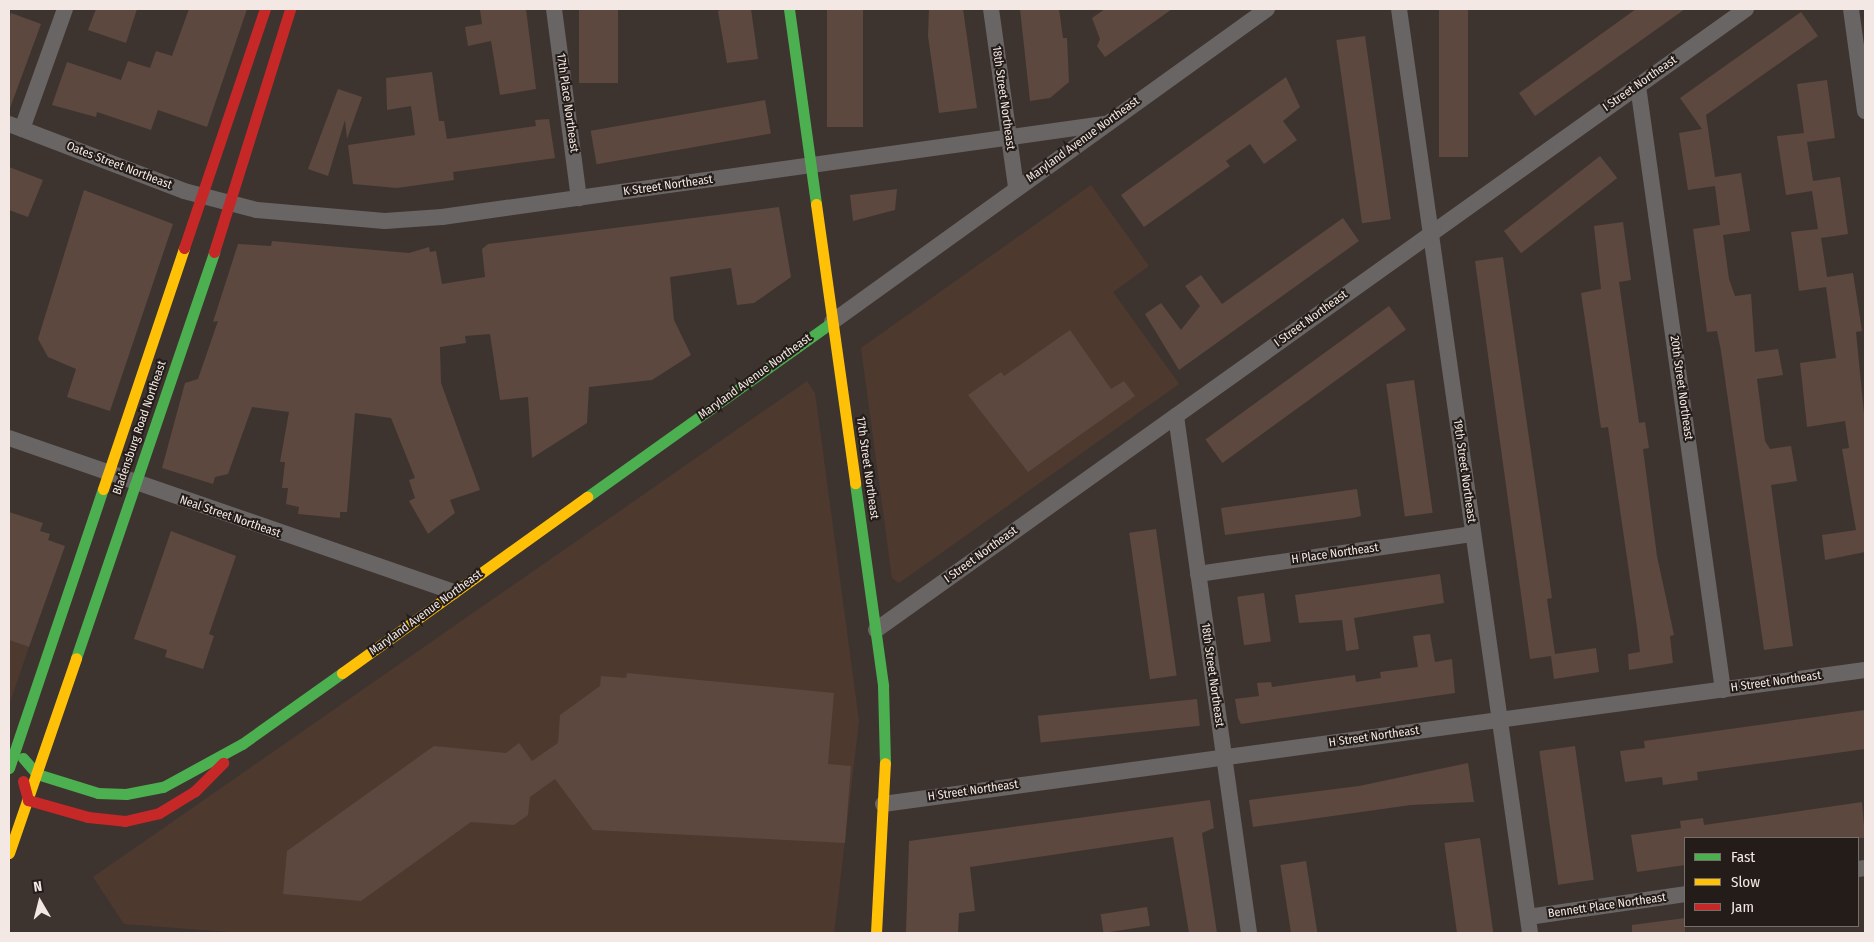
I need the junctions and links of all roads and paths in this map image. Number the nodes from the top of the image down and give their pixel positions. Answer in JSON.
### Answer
{"nodes":[{"id":1,"x":65,"y":9,"type":"edge"},
{"id":2,"x":265,"y":9,"type":"edge"},
{"id":3,"x":290,"y":9,"type":"edge"},
{"id":4,"x":554,"y":9,"type":"edge"},
{"id":5,"x":789,"y":9,"type":"edge"},
{"id":6,"x":991,"y":9,"type":"edge"},
{"id":7,"x":1267,"y":9,"type":"edge"},
{"id":8,"x":1399,"y":9,"type":"edge"},
{"id":9,"x":1746,"y":9,"type":"edge"},
{"id":10,"x":1851,"y":9,"type":"edge"},
{"id":11,"x":1638,"y":86,"type":"junction"},
{"id":12,"x":1865,"y":111,"type":"edge"},
{"id":13,"x":1104,"y":124,"type":"junction"},
{"id":14,"x":16,"y":126,"type":"edge"},
{"id":15,"x":1009,"y":137,"type":"junction"},
{"id":16,"x":810,"y":166,"type":"junction"},
{"id":17,"x":1016,"y":188,"type":"junction"},
{"id":18,"x":203,"y":196,"type":"junction"},
{"id":19,"x":579,"y":198,"type":"junction"},
{"id":20,"x":231,"y":202,"type":"junction"},
{"id":21,"x":1432,"y":232,"type":"junction"},
{"id":22,"x":832,"y":322,"type":"junction"},
{"id":23,"x":169,"y":341,"type":"junction"},
{"id":24,"x":157,"y":377,"type":"junction"},
{"id":25,"x":1176,"y":416,"type":"junction"},
{"id":26,"x":9,"y":438,"type":"edge"},
{"id":27,"x":108,"y":474,"type":"junction"},
{"id":28,"x":135,"y":485,"type":"junction"},
{"id":29,"x":1473,"y":534,"type":"junction"},
{"id":30,"x":1198,"y":574,"type":"junction"},
{"id":31,"x":453,"y":592,"type":"junction"},
{"id":32,"x":59,"y":616,"type":"junction"},
{"id":33,"x":87,"y":626,"type":"junction"},
{"id":34,"x":876,"y":630,"type":"junction"},
{"id":35,"x":1865,"y":670,"type":"edge"},
{"id":36,"x":1723,"y":690,"type":"junction"},
{"id":37,"x":1500,"y":720,"type":"junction"},
{"id":38,"x":242,"y":744,"type":"junction"},
{"id":39,"x":12,"y":748,"type":"edge"},
{"id":40,"x":1224,"y":758,"type":"junction"},
{"id":41,"x":9,"y":768,"type":"edge"},
{"id":42,"x":37,"y":774,"type":"junction"},
{"id":43,"x":28,"y":800,"type":"junction"},
{"id":44,"x":884,"y":804,"type":"junction"},
{"id":45,"x":9,"y":853,"type":"edge"},
{"id":46,"x":1684,"y":894,"type":"edge"},
{"id":47,"x":1528,"y":917,"type":"junction"},
{"id":48,"x":876,"y":933,"type":"edge"},
{"id":49,"x":1249,"y":933,"type":"edge"},
{"id":50,"x":1530,"y":933,"type":"edge"}],
"edges":[{"from":1,"to":14,"type":"street"},
{"from":2,"to":18,"type":"main road","name":"Bladensburg Road Northeast"},
{"from":3,"to":20,"type":"main road","name":"Bladensburg Road Northeast"},
{"from":4,"to":19,"type":"street","name":"17th Place Northeast"},
{"from":5,"to":16,"type":"main road","name":"17th Street Northeast"},
{"from":6,"to":15,"type":"street","name":"18th Street Northeast"},
{"from":7,"to":13,"type":"street","name":"Maryland Avenue Northeast"},
{"from":8,"to":21,"type":"street","name":"19th Street Northeast"},
{"from":9,"to":11,"type":"street","name":"I Street Northeast"},
{"from":10,"to":12,"type":"street"},
{"from":11,"to":21,"type":"street","name":"I Street Northeast"},
{"from":11,"to":36,"type":"street","name":"20th Street Northeast"},
{"from":13,"to":15,"type":"street","name":"K Street Northeast"},
{"from":13,"to":17,"type":"street","name":"Maryland Avenue Northeast"},
{"from":14,"to":18,"type":"street","name":"Oates Street Northeast"},
{"from":15,"to":16,"type":"street","name":"K Street Northeast"},
{"from":15,"to":17,"type":"street","name":"18th Street Northeast"},
{"from":16,"to":19,"type":"street","name":"K Street Northeast"},
{"from":16,"to":22,"type":"main road","name":"17th Street Northeast"},
{"from":17,"to":22,"type":"street","name":"Maryland Avenue Northeast"},
{"from":18,"to":20,"type":"street","name":"Oates Street Northeast"},
{"from":18,"to":23,"type":"main road","name":"Bladensburg Road Northeast"},
{"from":19,"to":20,"type":"street","name":"K Street Northeast"},
{"from":20,"to":23,"type":"main road","name":"Bladensburg Road Northeast"},
{"from":21,"to":25,"type":"street","name":"I Street Northeast"},
{"from":21,"to":29,"type":"street","name":"19th Street Northeast"},
{"from":22,"to":31,"type":"main road","name":"Maryland Avenue Northeast"},
{"from":22,"to":34,"type":"main road","name":"17th Street Northeast"},
{"from":23,"to":24,"type":"main road","name":"Bladensburg Road Northeast"},
{"from":23,"to":24,"type":"main road","name":"Bladensburg Road Northeast"},
{"from":24,"to":27,"type":"main road","name":"Bladensburg Road Northeast"},
{"from":24,"to":28,"type":"main road","name":"Bladensburg Road Northeast"},
{"from":25,"to":30,"type":"street","name":"18th Street Northeast"},
{"from":25,"to":34,"type":"street","name":"I Street Northeast"},
{"from":26,"to":27,"type":"street","name":"Neal Street Northeast"},
{"from":27,"to":28,"type":"street","name":"Neal Street Northeast"},
{"from":27,"to":32,"type":"main road","name":"Bladensburg Road Northeast"},
{"from":28,"to":31,"type":"street","name":"Neal Street Northeast"},
{"from":28,"to":33,"type":"main road","name":"Bladensburg Road Northeast"},
{"from":29,"to":30,"type":"street","name":"H Place Northeast"},
{"from":29,"to":37,"type":"street","name":"19th Street Northeast"},
{"from":30,"to":40,"type":"street","name":"18th Street Northeast"},
{"from":31,"to":38,"type":"main road","name":"Maryland Avenue Northeast"},
{"from":32,"to":33,"type":"main road"},
{"from":32,"to":39,"type":"main road","name":"Bladensburg Road Northeast"},
{"from":33,"to":42,"type":"main road","name":"Bladensburg Road Northeast"},
{"from":34,"to":44,"type":"main road","name":"17th Street Northeast"},
{"from":35,"to":36,"type":"street","name":"H Street Northeast"},
{"from":36,"to":37,"type":"street","name":"H Street Northeast"},
{"from":37,"to":40,"type":"street","name":"H Street Northeast"},
{"from":37,"to":47,"type":"street","name":"19th Street Northeast"},
{"from":38,"to":42,"type":"main road","name":"Maryland Avenue Northeast"},
{"from":38,"to":43,"type":"main road","name":"Maryland Avenue Northeast"},
{"from":39,"to":41,"type":"main road","name":"Bladensburg Road Northeast"},
{"from":39,"to":42,"type":"main road","name":"Maryland Avenue Northeast"},
{"from":39,"to":43,"type":"main road"},
{"from":40,"to":44,"type":"street","name":"H Street Northeast"},
{"from":40,"to":49,"type":"street","name":"18th Street Northeast"},
{"from":42,"to":43,"type":"main road","name":"Bladensburg Road Northeast"},
{"from":43,"to":45,"type":"main road","name":"Bladensburg Road Northeast"},
{"from":44,"to":48,"type":"main road","name":"17th Street Northeast"},
{"from":46,"to":47,"type":"street","name":"Bennett Place Northeast"},
{"from":47,"to":50,"type":"street","name":"19th Street Northeast"}]}
